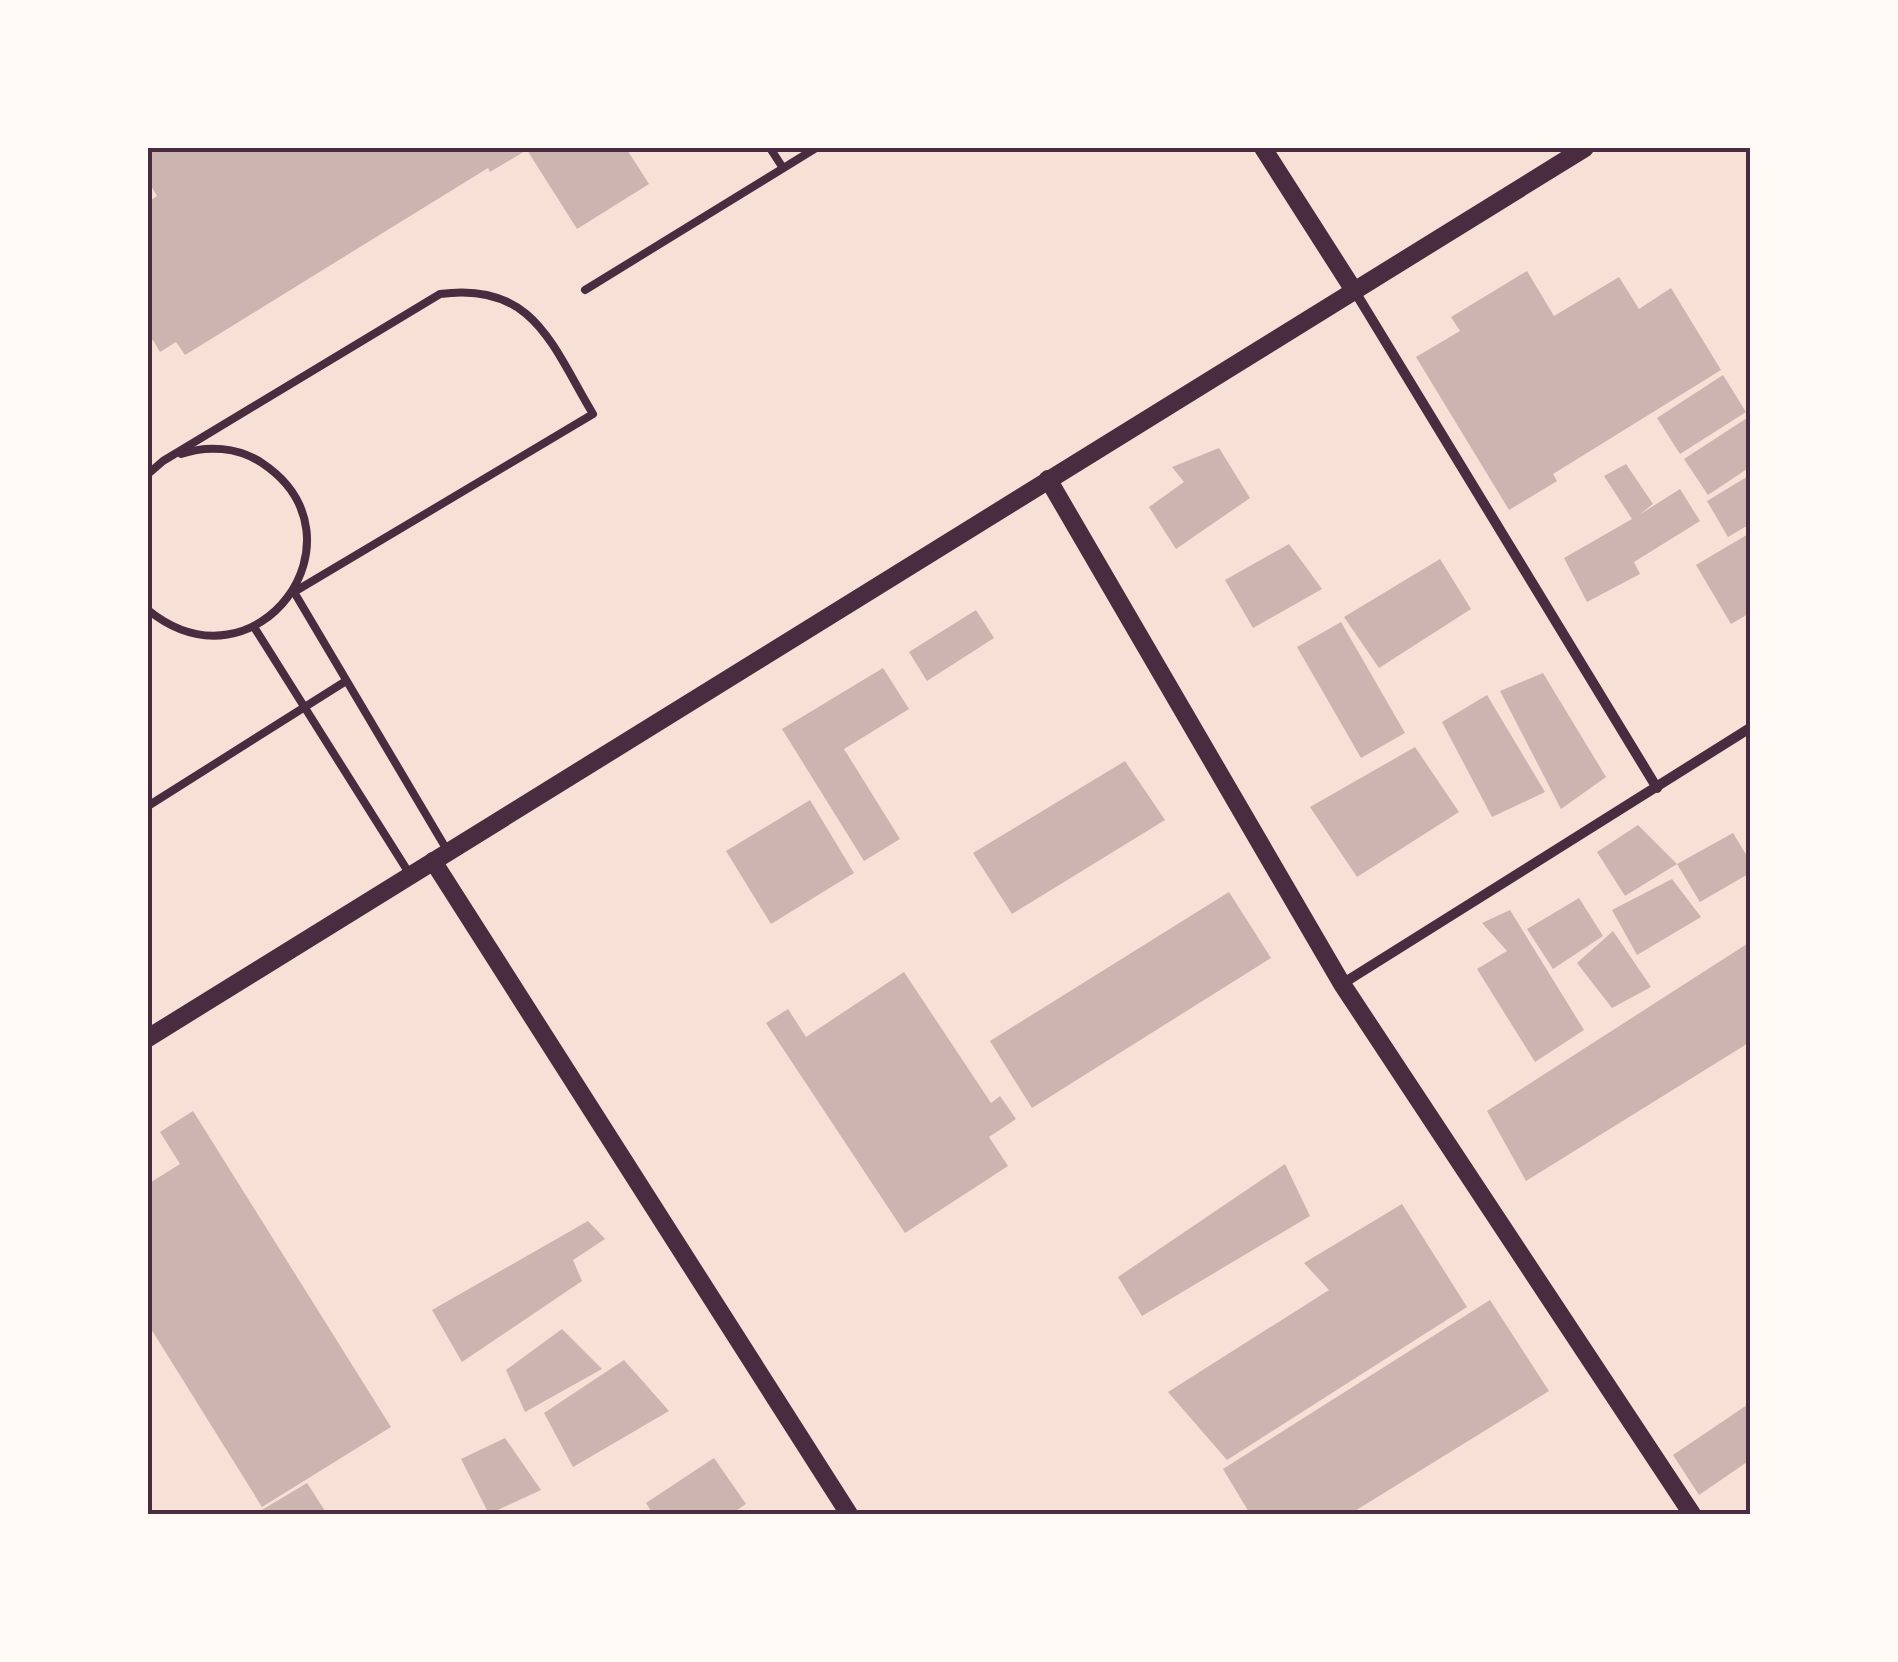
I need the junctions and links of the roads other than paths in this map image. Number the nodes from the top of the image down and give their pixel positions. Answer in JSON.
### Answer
{"nodes":[{"id":1,"x":770,"y":148,"type":"edge"},
{"id":2,"x":816,"y":148,"type":"edge"},
{"id":3,"x":1262,"y":148,"type":"edge"},
{"id":4,"x":1585,"y":148,"type":"edge"},
{"id":5,"x":783,"y":168,"type":"junction"},
{"id":6,"x":1353,"y":289,"type":"junction"},
{"id":7,"x":585,"y":290,"type":"dead end"},
{"id":8,"x":163,"y":462,"type":"junction"},
{"id":9,"x":148,"y":474,"type":"edge"},
{"id":10,"x":1048,"y":478,"type":"junction"},
{"id":11,"x":294,"y":592,"type":"junction"},
{"id":12,"x":148,"y":610,"type":"edge"},
{"id":13,"x":254,"y":627,"type":"junction"},
{"id":14,"x":346,"y":681,"type":"junction"},
{"id":15,"x":304,"y":708,"type":"junction"},
{"id":16,"x":1750,"y":728,"type":"edge"},
{"id":17,"x":1657,"y":788,"type":"junction"},
{"id":18,"x":148,"y":806,"type":"edge"},
{"id":19,"x":440,"y":856,"type":"junction"},
{"id":20,"x":410,"y":874,"type":"junction"},
{"id":21,"x":1342,"y":984,"type":"junction"},
{"id":22,"x":148,"y":1038,"type":"edge"},
{"id":23,"x":849,"y":1514,"type":"edge"},
{"id":24,"x":1692,"y":1514,"type":"edge"}],
"edges":[{"from":1,"to":5,"type":"lane"},
{"from":2,"to":5,"type":"lane"},
{"from":3,"to":6,"type":"street"},
{"from":4,"to":6,"type":"street"},
{"from":5,"to":7,"type":"lane"},
{"from":6,"to":10,"type":"street"},
{"from":6,"to":17,"type":"street"},
{"from":8,"to":9,"type":"lane"},
{"from":8,"to":11,"type":"lane"},
{"from":8,"to":11,"type":"lane"},
{"from":10,"to":19,"type":"street"},
{"from":10,"to":21,"type":"street"},
{"from":11,"to":13,"type":"lane"},
{"from":11,"to":14,"type":"lane"},
{"from":12,"to":13,"type":"lane"},
{"from":13,"to":15,"type":"lane"},
{"from":14,"to":15,"type":"lane"},
{"from":14,"to":19,"type":"lane"},
{"from":15,"to":18,"type":"lane"},
{"from":15,"to":20,"type":"lane"},
{"from":16,"to":17,"type":"street"},
{"from":17,"to":21,"type":"street"},
{"from":19,"to":20,"type":"street"},
{"from":19,"to":23,"type":"street"},
{"from":20,"to":22,"type":"street"},
{"from":21,"to":24,"type":"street"}]}
